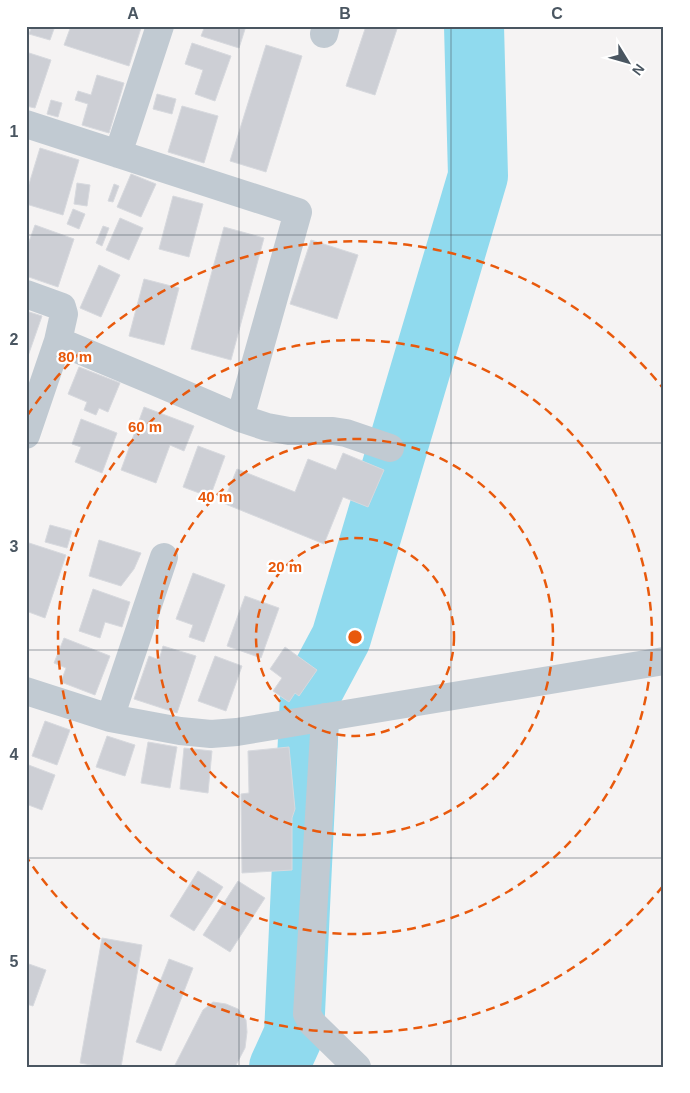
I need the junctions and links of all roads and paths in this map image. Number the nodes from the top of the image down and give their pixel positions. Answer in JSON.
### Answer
{"nodes":[{"id":1,"x":160,"y":26,"type":"edge"},
{"id":2,"x":26,"y":124,"type":"edge"},
{"id":3,"x":118,"y":154,"type":"junction"},
{"id":4,"x":26,"y":294,"type":"edge"},
{"id":5,"x":58,"y":341,"type":"junction"},
{"id":6,"x":240,"y":418,"type":"junction"},
{"id":7,"x":26,"y":435,"type":"edge"},
{"id":8,"x":390,"y":448,"type":"dead end"},
{"id":9,"x":164,"y":557,"type":"dead end"},
{"id":10,"x":664,"y":660,"type":"edge"},
{"id":11,"x":26,"y":690,"type":"edge"},
{"id":12,"x":325,"y":717,"type":"junction"},
{"id":13,"x":110,"y":718,"type":"junction"},
{"id":14,"x":356,"y":1067,"type":"edge"}],
"edges":[{"from":1,"to":3,"type":"street"},
{"from":2,"to":3,"type":"street"},
{"from":3,"to":6,"type":"street"},
{"from":4,"to":5,"type":"street"},
{"from":5,"to":6,"type":"street"},
{"from":5,"to":7,"type":"street"},
{"from":6,"to":8,"type":"street"},
{"from":9,"to":13,"type":"street"},
{"from":10,"to":12,"type":"street"},
{"from":11,"to":13,"type":"street"},
{"from":12,"to":13,"type":"street"},
{"from":12,"to":14,"type":"street"}]}
